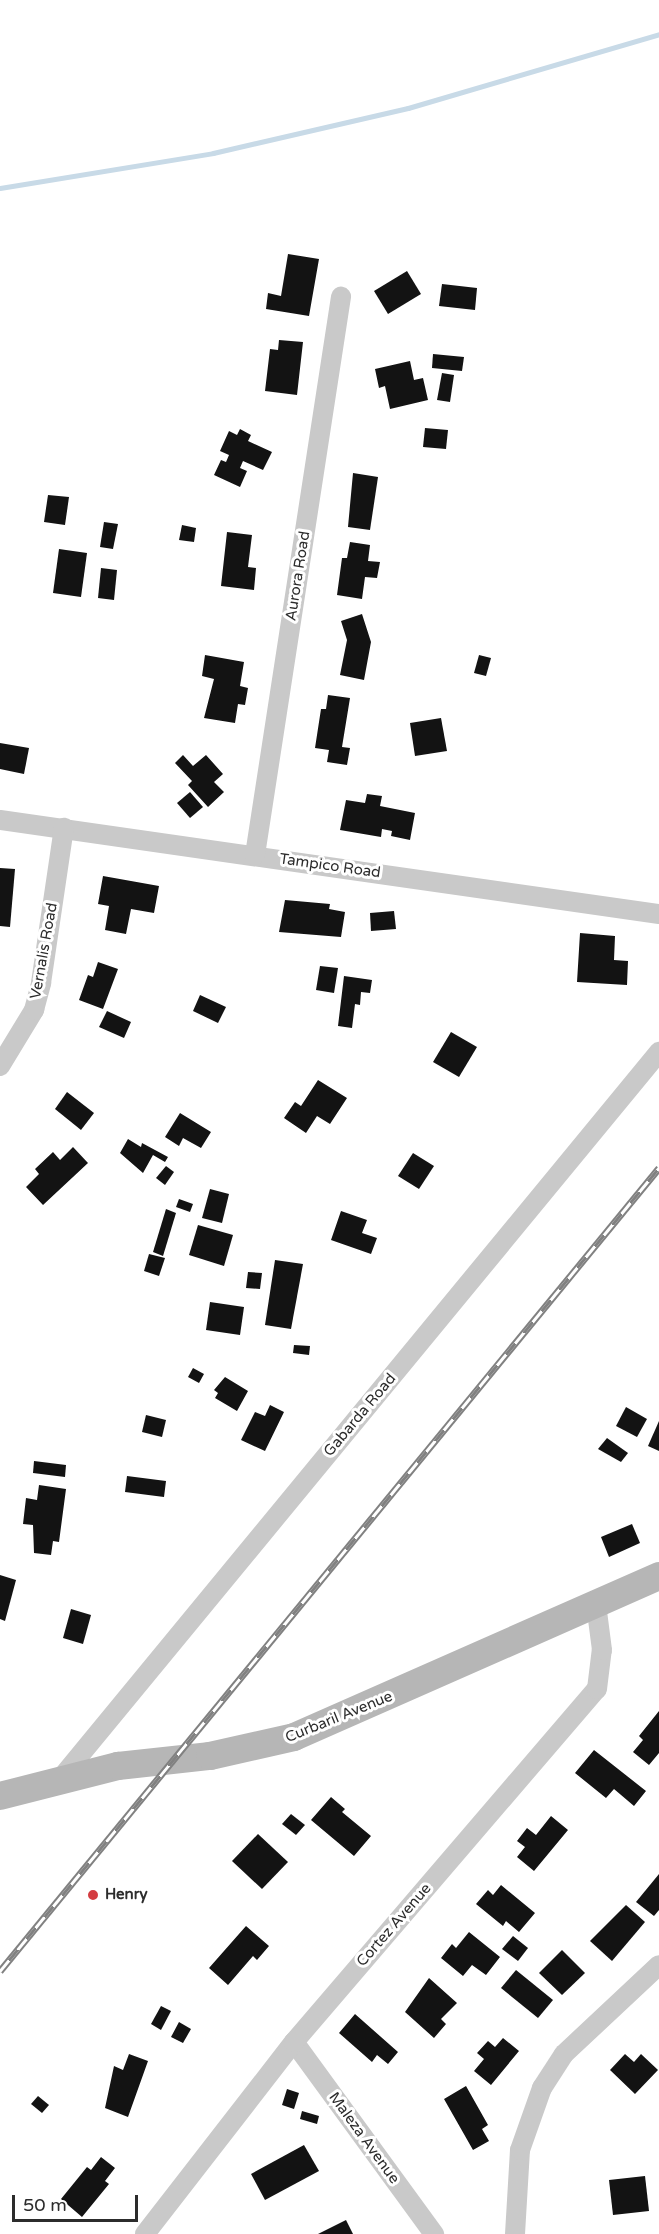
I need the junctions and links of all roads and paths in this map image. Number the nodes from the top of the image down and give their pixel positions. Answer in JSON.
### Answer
{"nodes":[{"id":1,"x":341,"y":297,"type":"dead end"},
{"id":2,"x":0,"y":820,"type":"edge"},
{"id":3,"x":64,"y":828,"type":"junction"},
{"id":4,"x":255,"y":855,"type":"junction"},
{"id":5,"x":659,"y":914,"type":"edge"},
{"id":6,"x":659,"y":1052,"type":"edge"},
{"id":7,"x":0,"y":1066,"type":"edge"},
{"id":8,"x":659,"y":1576,"type":"edge"},
{"id":9,"x":596,"y":1604,"type":"junction"},
{"id":10,"x":61,"y":1778,"type":"junction"},
{"id":11,"x":0,"y":1796,"type":"edge"},
{"id":12,"x":659,"y":1965,"type":"edge"},
{"id":13,"x":294,"y":2042,"type":"junction"},
{"id":14,"x":145,"y":2234,"type":"edge"},
{"id":15,"x":434,"y":2234,"type":"edge"},
{"id":16,"x":515,"y":2234,"type":"edge"}],
"edges":[{"from":1,"to":4,"type":"street","name":"Aurora Road"},
{"from":2,"to":3,"type":"street","name":"Tampico Road"},
{"from":3,"to":4,"type":"street","name":"Tampico Road"},
{"from":3,"to":7,"type":"street","name":"Vernalis Road"},
{"from":4,"to":5,"type":"street","name":"Tampico Road"},
{"from":6,"to":10,"type":"street","name":"Gabarda Road"},
{"from":8,"to":9,"type":"street","name":"Curbaril Avenue"},
{"from":9,"to":10,"type":"street","name":"Curbaril Avenue"},
{"from":9,"to":13,"type":"street","name":"Cortez Avenue"},
{"from":10,"to":11,"type":"street","name":"Curbaril Avenue"},
{"from":12,"to":16,"type":"street"},
{"from":13,"to":14,"type":"street","name":"Cortez Avenue"},
{"from":13,"to":15,"type":"street","name":"Maleza Avenue"}]}
